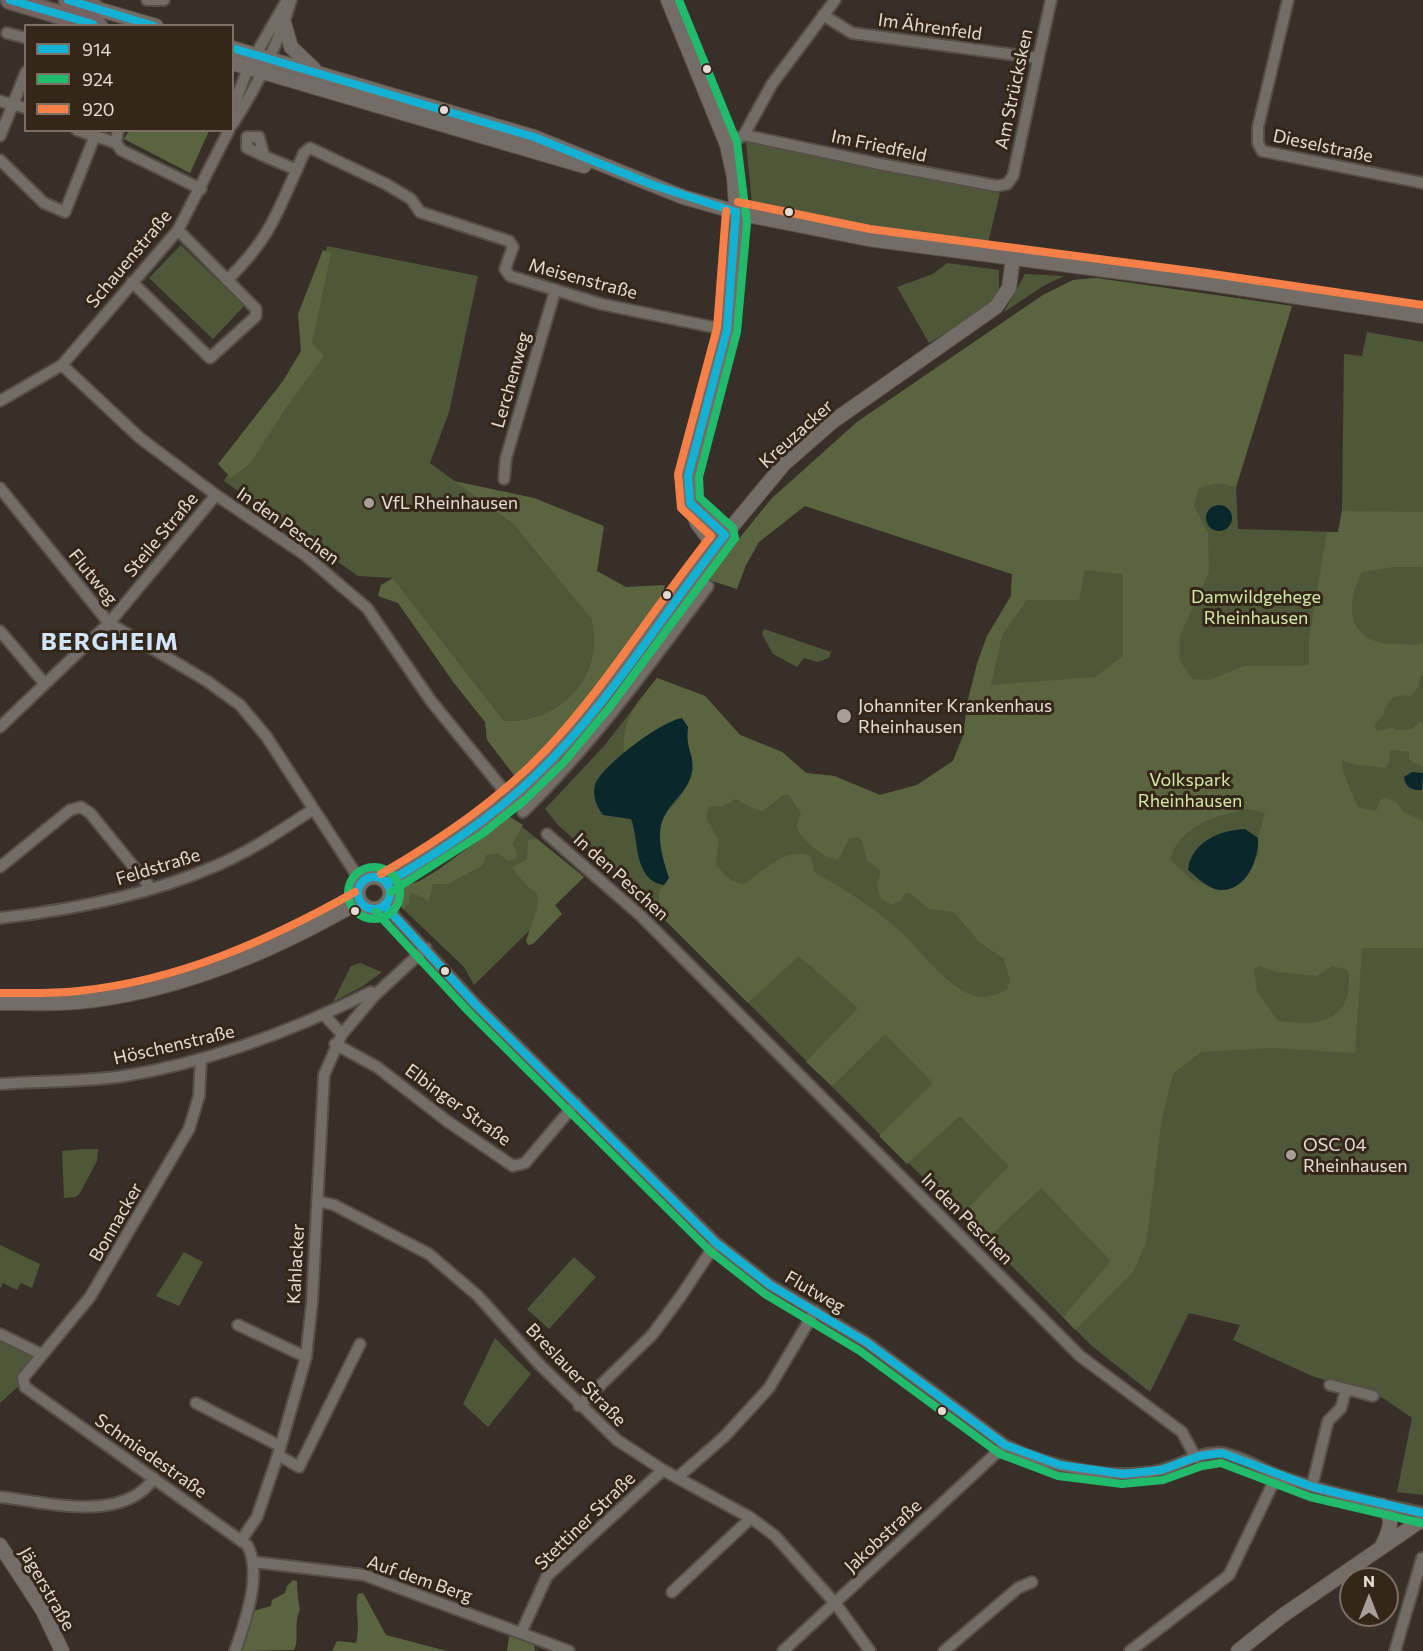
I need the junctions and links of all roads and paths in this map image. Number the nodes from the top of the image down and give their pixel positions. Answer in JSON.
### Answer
{"nodes":[{"id":1,"x":10,"y":0,"type":"edge"},
{"id":2,"x":68,"y":0,"type":"edge"},
{"id":3,"x":147,"y":0,"type":"edge"},
{"id":4,"x":164,"y":0,"type":"edge"},
{"id":5,"x":289,"y":0,"type":"edge"},
{"id":6,"x":668,"y":0,"type":"edge"},
{"id":7,"x":835,"y":0,"type":"edge"},
{"id":8,"x":1051,"y":0,"type":"edge"},
{"id":9,"x":1288,"y":0,"type":"edge"},
{"id":10,"x":823,"y":15,"type":"junction"},
{"id":11,"x":96,"y":17,"type":"edge"},
{"id":12,"x":284,"y":23,"type":"junction"},
{"id":13,"x":143,"y":24,"type":"edge"},
{"id":14,"x":8,"y":33,"type":"dead end"},
{"id":15,"x":24,"y":38,"type":"edge"},
{"id":16,"x":234,"y":49,"type":"edge"},
{"id":17,"x":255,"y":54,"type":"junction"},
{"id":18,"x":1038,"y":58,"type":"junction"},
{"id":19,"x":271,"y":59,"type":"junction"},
{"id":20,"x":234,"y":64,"type":"edge"},
{"id":21,"x":248,"y":68,"type":"junction"},
{"id":22,"x":316,"y":71,"type":"junction"},
{"id":23,"x":263,"y":73,"type":"junction"},
{"id":24,"x":24,"y":77,"type":"edge"},
{"id":25,"x":0,"y":101,"type":"edge"},
{"id":26,"x":234,"y":102,"type":"edge"},
{"id":27,"x":12,"y":105,"type":"junction"},
{"id":28,"x":24,"y":108,"type":"edge"},
{"id":29,"x":234,"y":122,"type":"edge"},
{"id":30,"x":82,"y":132,"type":"edge"},
{"id":31,"x":118,"y":132,"type":"edge"},
{"id":32,"x":228,"y":132,"type":"edge"},
{"id":33,"x":744,"y":135,"type":"junction"},
{"id":34,"x":0,"y":136,"type":"edge"},
{"id":35,"x":94,"y":138,"type":"junction"},
{"id":36,"x":116,"y":143,"type":"junction"},
{"id":37,"x":727,"y":145,"type":"junction"},
{"id":38,"x":264,"y":156,"type":"dead end"},
{"id":39,"x":0,"y":160,"type":"edge"},
{"id":40,"x":297,"y":170,"type":"junction"},
{"id":41,"x":1423,"y":183,"type":"edge"},
{"id":42,"x":1007,"y":184,"type":"joint"},
{"id":43,"x":653,"y":185,"type":"junction"},
{"id":44,"x":201,"y":189,"type":"junction"},
{"id":45,"x":736,"y":212,"type":"junction"},
{"id":46,"x":178,"y":230,"type":"junction"},
{"id":47,"x":1013,"y":258,"type":"junction"},
{"id":48,"x":227,"y":280,"type":"junction"},
{"id":49,"x":132,"y":282,"type":"junction"},
{"id":50,"x":555,"y":291,"type":"junction"},
{"id":51,"x":1423,"y":316,"type":"edge"},
{"id":52,"x":727,"y":330,"type":"junction"},
{"id":53,"x":62,"y":365,"type":"junction"},
{"id":54,"x":0,"y":401,"type":"edge"},
{"id":55,"x":504,"y":479,"type":"dead end"},
{"id":56,"x":0,"y":488,"type":"edge"},
{"id":57,"x":216,"y":495,"type":"junction"},
{"id":58,"x":690,"y":503,"type":"junction"},
{"id":59,"x":725,"y":535,"type":"junction"},
{"id":60,"x":715,"y":547,"type":"junction"},
{"id":61,"x":693,"y":577,"type":"junction"},
{"id":62,"x":683,"y":590,"type":"junction"},
{"id":63,"x":698,"y":601,"type":"junction"},
{"id":64,"x":109,"y":623,"type":"junction"},
{"id":65,"x":0,"y":631,"type":"edge"},
{"id":66,"x":45,"y":684,"type":"junction"},
{"id":67,"x":0,"y":727,"type":"edge"},
{"id":68,"x":511,"y":799,"type":"junction"},
{"id":69,"x":312,"y":810,"type":"junction"},
{"id":70,"x":523,"y":812,"type":"dead end"},
{"id":71,"x":547,"y":834,"type":"dead end"},
{"id":72,"x":0,"y":867,"type":"edge"},
{"id":73,"x":364,"y":880,"type":"junction"},
{"id":74,"x":386,"y":883,"type":"junction"},
{"id":75,"x":151,"y":888,"type":"junction"},
{"id":76,"x":360,"y":901,"type":"junction"},
{"id":77,"x":384,"y":905,"type":"junction"},
{"id":78,"x":0,"y":918,"type":"edge"},
{"id":79,"x":426,"y":948,"type":"junction"},
{"id":80,"x":375,"y":995,"type":"junction"},
{"id":81,"x":0,"y":1003,"type":"edge"},
{"id":82,"x":324,"y":1015,"type":"junction"},
{"id":83,"x":342,"y":1034,"type":"junction"},
{"id":84,"x":335,"y":1044,"type":"junction"},
{"id":85,"x":201,"y":1059,"type":"junction"},
{"id":86,"x":0,"y":1084,"type":"edge"},
{"id":87,"x":576,"y":1103,"type":"junction"},
{"id":88,"x":317,"y":1201,"type":"junction"},
{"id":89,"x":716,"y":1243,"type":"junction"},
{"id":90,"x":815,"y":1311,"type":"junction"},
{"id":91,"x":238,"y":1324,"type":"dead end"},
{"id":92,"x":0,"y":1334,"type":"edge"},
{"id":93,"x":360,"y":1344,"type":"dead end"},
{"id":94,"x":41,"y":1354,"type":"junction"},
{"id":95,"x":306,"y":1357,"type":"junction"},
{"id":96,"x":22,"y":1383,"type":"joint"},
{"id":97,"x":1330,"y":1385,"type":"dead end"},
{"id":98,"x":1346,"y":1389,"type":"junction"},
{"id":99,"x":1373,"y":1396,"type":"dead end"},
{"id":100,"x":196,"y":1402,"type":"dead end"},
{"id":101,"x":579,"y":1406,"type":"junction"},
{"id":102,"x":1005,"y":1445,"type":"junction"},
{"id":103,"x":279,"y":1451,"type":"junction"},
{"id":104,"x":1196,"y":1458,"type":"junction"},
{"id":105,"x":663,"y":1470,"type":"junction"},
{"id":106,"x":1277,"y":1475,"type":"junction"},
{"id":107,"x":678,"y":1477,"type":"junction"},
{"id":108,"x":154,"y":1478,"type":"junction"},
{"id":109,"x":1312,"y":1486,"type":"junction"},
{"id":110,"x":0,"y":1497,"type":"edge"},
{"id":111,"x":1382,"y":1505,"type":"junction"},
{"id":112,"x":1423,"y":1513,"type":"edge"},
{"id":113,"x":751,"y":1518,"type":"junction"},
{"id":114,"x":1423,"y":1519,"type":"edge"},
{"id":115,"x":242,"y":1539,"type":"junction"},
{"id":116,"x":0,"y":1545,"type":"edge"},
{"id":117,"x":1382,"y":1547,"type":"junction"},
{"id":118,"x":1422,"y":1558,"type":"edge"},
{"id":119,"x":254,"y":1562,"type":"junction"},
{"id":120,"x":1032,"y":1582,"type":"dead end"},
{"id":121,"x":672,"y":1592,"type":"dead end"},
{"id":122,"x":835,"y":1603,"type":"junction"},
{"id":123,"x":521,"y":1633,"type":"junction"},
{"id":124,"x":62,"y":1651,"type":"edge"},
{"id":125,"x":235,"y":1651,"type":"edge"},
{"id":126,"x":569,"y":1651,"type":"edge"},
{"id":127,"x":783,"y":1651,"type":"edge"},
{"id":128,"x":870,"y":1651,"type":"edge"},
{"id":129,"x":944,"y":1651,"type":"edge"},
{"id":130,"x":1130,"y":1651,"type":"edge"},
{"id":131,"x":1238,"y":1651,"type":"edge"},
{"id":132,"x":1395,"y":1651,"type":"edge"}],
"edges":[{"from":1,"to":11,"type":"highway"},
{"from":2,"to":11,"type":"highway"},
{"from":3,"to":4,"type":"street"},
{"from":5,"to":12,"type":"street","name":"Schauenstraße"},
{"from":5,"to":17,"type":"street","name":"Schauenstraße"},
{"from":6,"to":37,"type":"street"},
{"from":7,"to":10,"type":"street"},
{"from":8,"to":18,"type":"street","name":"Am Strücksken"},
{"from":9,"to":41,"type":"street","name":"Dieselstraße"},
{"from":10,"to":18,"type":"street","name":"Im Ährenfeld"},
{"from":10,"to":33,"type":"street"},
{"from":11,"to":13,"type":"street"},
{"from":12,"to":19,"type":"street","name":"Schauenstraße"},
{"from":12,"to":22,"type":"street"},
{"from":14,"to":15,"type":"street"},
{"from":16,"to":17,"type":"street"},
{"from":17,"to":19,"type":"street"},
{"from":17,"to":21,"type":"street","name":"Schauenstraße"},
{"from":18,"to":42,"type":"street","name":"Am Strücksken"},
{"from":19,"to":22,"type":"street"},
{"from":19,"to":23,"type":"street","name":"Schauenstraße"},
{"from":20,"to":21,"type":"street"},
{"from":21,"to":23,"type":"street"},
{"from":21,"to":26,"type":"street","name":"Schauenstraße"},
{"from":22,"to":43,"type":"street"},
{"from":23,"to":29,"type":"street","name":"Schauenstraße"},
{"from":23,"to":43,"type":"street"},
{"from":24,"to":27,"type":"street"},
{"from":25,"to":27,"type":"street"},
{"from":27,"to":28,"type":"street"},
{"from":27,"to":34,"type":"street"},
{"from":30,"to":35,"type":"street"},
{"from":31,"to":36,"type":"street"},
{"from":32,"to":44,"type":"street","name":"Schauenstraße"},
{"from":33,"to":37,"type":"street"},
{"from":33,"to":42,"type":"street","name":"Im Friedfeld"},
{"from":35,"to":36,"type":"street"},
{"from":35,"to":39,"type":"street"},
{"from":36,"to":44,"type":"street"},
{"from":37,"to":45,"type":"street"},
{"from":38,"to":40,"type":"street"},
{"from":40,"to":48,"type":"street"},
{"from":40,"to":50,"type":"street","name":"Meisenstraße"},
{"from":43,"to":45,"type":"street"},
{"from":44,"to":46,"type":"street","name":"Schauenstraße"},
{"from":45,"to":47,"type":"street"},
{"from":45,"to":52,"type":"street"},
{"from":46,"to":48,"type":"street"},
{"from":46,"to":49,"type":"street","name":"Schauenstraße"},
{"from":47,"to":51,"type":"street"},
{"from":47,"to":59,"type":"street","name":"Kreuzacker"},
{"from":48,"to":49,"type":"street"},
{"from":49,"to":53,"type":"street","name":"Schauenstraße"},
{"from":50,"to":52,"type":"street","name":"Meisenstraße"},
{"from":50,"to":55,"type":"street","name":"Lerchenweg"},
{"from":52,"to":58,"type":"street"},
{"from":53,"to":54,"type":"street","name":"Schauenstraße"},
{"from":53,"to":57,"type":"street","name":"In den Peschen"},
{"from":56,"to":64,"type":"street","name":"Flutweg"},
{"from":57,"to":64,"type":"street","name":"Steile Straße"},
{"from":57,"to":68,"type":"street","name":"In den Peschen"},
{"from":58,"to":59,"type":"street"},
{"from":58,"to":60,"type":"street"},
{"from":59,"to":60,"type":"street","name":"Kreuzacker"},
{"from":60,"to":61,"type":"street","name":"Kreuzacker"},
{"from":61,"to":62,"type":"street","name":"Kreuzacker"},
{"from":61,"to":63,"type":"street"},
{"from":62,"to":63,"type":"street"},
{"from":62,"to":68,"type":"street","name":"Kreuzacker"},
{"from":63,"to":70,"type":"street"},
{"from":64,"to":66,"type":"street","name":"Steile Straße"},
{"from":64,"to":69,"type":"street","name":"Flutweg"},
{"from":65,"to":66,"type":"street"},
{"from":66,"to":67,"type":"street","name":"Steile Straße"},
{"from":68,"to":74,"type":"street","name":"Kreuzacker"},
{"from":69,"to":73,"type":"street","name":"Flutweg"},
{"from":69,"to":75,"type":"street","name":"Feldstraße"},
{"from":71,"to":104,"type":"street","name":"In den Peschen"},
{"from":72,"to":75,"type":"street"},
{"from":73,"to":74,"type":"street"},
{"from":73,"to":76,"type":"street"},
{"from":74,"to":77,"type":"street"},
{"from":75,"to":78,"type":"street","name":"Feldstraße"},
{"from":76,"to":77,"type":"street"},
{"from":76,"to":81,"type":"street"},
{"from":77,"to":79,"type":"street","name":"Flutweg"},
{"from":79,"to":80,"type":"street","name":"Kahlacker"},
{"from":79,"to":87,"type":"street","name":"Flutweg"},
{"from":80,"to":82,"type":"street","name":"Kahlacker"},
{"from":80,"to":83,"type":"street","name":"Kahlacker"},
{"from":82,"to":83,"type":"street"},
{"from":82,"to":85,"type":"street","name":"Höschenstraße"},
{"from":83,"to":84,"type":"street","name":"Kahlacker"},
{"from":84,"to":87,"type":"street","name":"Elbinger Straße"},
{"from":84,"to":88,"type":"street","name":"Kahlacker"},
{"from":85,"to":86,"type":"street","name":"Höschenstraße"},
{"from":85,"to":94,"type":"street","name":"Bonnacker"},
{"from":87,"to":89,"type":"street","name":"Flutweg"},
{"from":88,"to":95,"type":"street","name":"Kahlacker"},
{"from":88,"to":101,"type":"street","name":"Breslauer Straße"},
{"from":89,"to":90,"type":"street","name":"Flutweg"},
{"from":89,"to":101,"type":"street"},
{"from":90,"to":102,"type":"street","name":"Flutweg"},
{"from":90,"to":107,"type":"street"},
{"from":91,"to":95,"type":"street"},
{"from":92,"to":94,"type":"street"},
{"from":93,"to":103,"type":"street"},
{"from":94,"to":96,"type":"street","name":"Bonnacker"},
{"from":95,"to":103,"type":"street","name":"Kahlacker"},
{"from":96,"to":108,"type":"street","name":"Schmiedestraße"},
{"from":97,"to":98,"type":"street"},
{"from":98,"to":99,"type":"street"},
{"from":98,"to":109,"type":"street"},
{"from":100,"to":103,"type":"street"},
{"from":101,"to":105,"type":"street","name":"Breslauer Straße"},
{"from":102,"to":104,"type":"street","name":"Flutweg"},
{"from":102,"to":122,"type":"street","name":"Jakobstraße"},
{"from":103,"to":115,"type":"street","name":"Kahlacker"},
{"from":104,"to":106,"type":"street"},
{"from":105,"to":107,"type":"street","name":"Breslauer Straße"},
{"from":105,"to":123,"type":"street","name":"Stettiner Straße"},
{"from":106,"to":109,"type":"street"},
{"from":106,"to":130,"type":"street"},
{"from":107,"to":113,"type":"street","name":"Breslauer Straße"},
{"from":108,"to":110,"type":"street"},
{"from":108,"to":115,"type":"street","name":"Schmiedestraße"},
{"from":109,"to":111,"type":"street"},
{"from":111,"to":112,"type":"street"},
{"from":111,"to":117,"type":"street"},
{"from":113,"to":121,"type":"street"},
{"from":113,"to":122,"type":"street","name":"Breslauer Straße"},
{"from":114,"to":117,"type":"street"},
{"from":115,"to":119,"type":"street","name":"Schmiedestraße"},
{"from":116,"to":124,"type":"street","name":"Jägerstraße"},
{"from":117,"to":131,"type":"street"},
{"from":118,"to":132,"type":"street"},
{"from":119,"to":123,"type":"street","name":"Auf dem Berg"},
{"from":119,"to":125,"type":"street"},
{"from":120,"to":129,"type":"street"},
{"from":122,"to":127,"type":"street","name":"Jakobstraße"},
{"from":122,"to":128,"type":"street","name":"Breslauer Straße"},
{"from":123,"to":126,"type":"street","name":"Auf dem Berg"}]}
